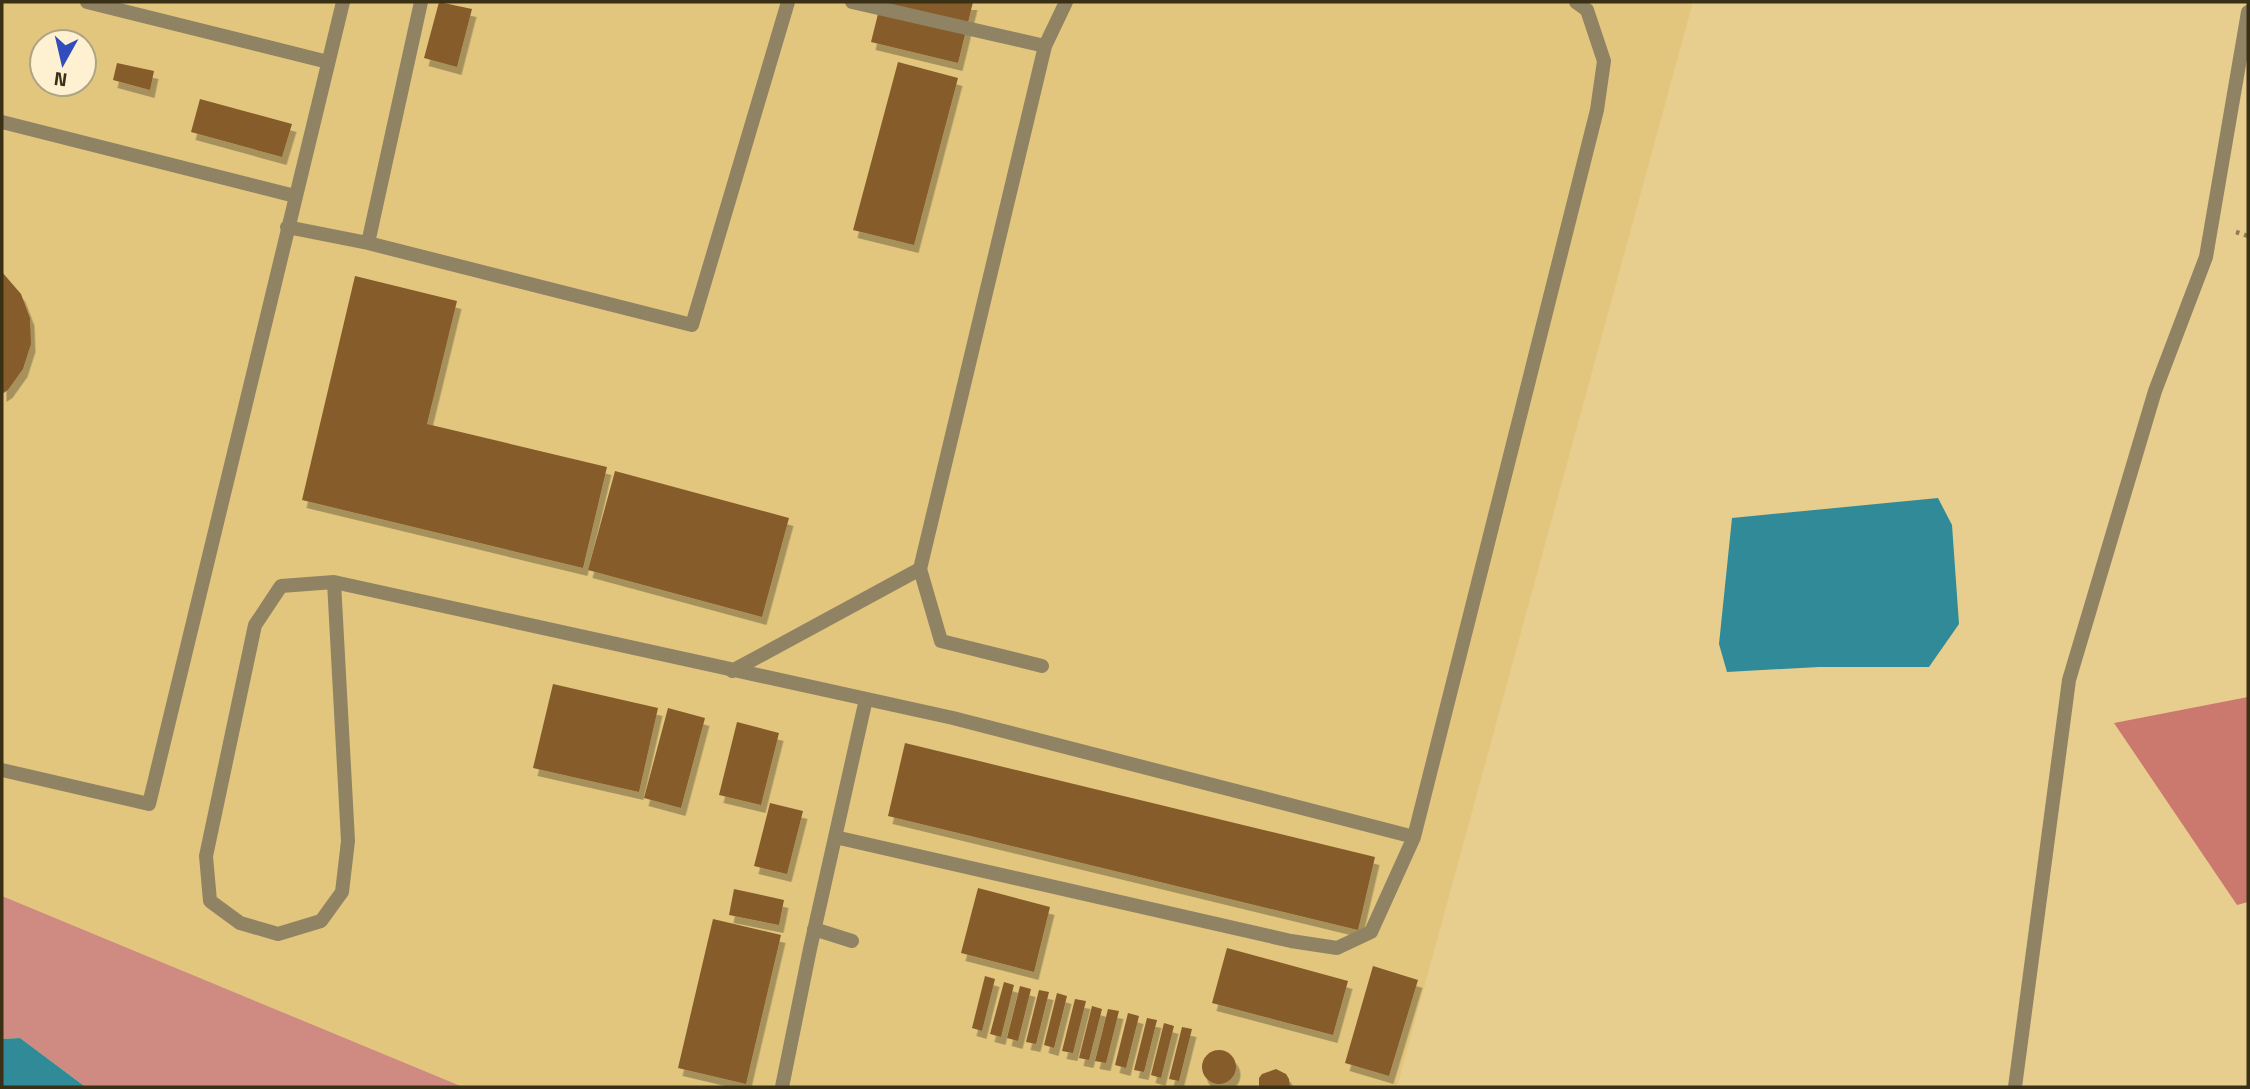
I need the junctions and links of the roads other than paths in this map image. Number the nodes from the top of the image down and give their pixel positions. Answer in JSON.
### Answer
{"nodes":[{"id":1,"x":87,"y":2,"type":"edge"},
{"id":2,"x":343,"y":2,"type":"edge"},
{"id":3,"x":421,"y":2,"type":"edge"},
{"id":4,"x":789,"y":2,"type":"edge"},
{"id":5,"x":852,"y":2,"type":"edge"},
{"id":6,"x":1066,"y":2,"type":"edge"},
{"id":7,"x":1576,"y":2,"type":"edge"},
{"id":8,"x":2248,"y":12,"type":"edge"},
{"id":9,"x":1045,"y":46,"type":"junction"},
{"id":10,"x":328,"y":62,"type":"junction"},
{"id":11,"x":2,"y":122,"type":"edge"},
{"id":12,"x":295,"y":196,"type":"junction"},
{"id":13,"x":287,"y":227,"type":"junction"},
{"id":14,"x":368,"y":243,"type":"junction"},
{"id":15,"x":920,"y":569,"type":"junction"},
{"id":16,"x":334,"y":582,"type":"junction"},
{"id":17,"x":1042,"y":666,"type":"dead end"},
{"id":18,"x":732,"y":671,"type":"junction"},
{"id":19,"x":866,"y":699,"type":"junction"},
{"id":20,"x":2,"y":770,"type":"edge"},
{"id":21,"x":835,"y":837,"type":"junction"},
{"id":22,"x":1414,"y":837,"type":"junction"},
{"id":23,"x":814,"y":929,"type":"junction"},
{"id":24,"x":852,"y":941,"type":"dead end"},
{"id":25,"x":782,"y":1087,"type":"edge"},
{"id":26,"x":2015,"y":1087,"type":"edge"}],
"edges":[{"from":1,"to":10,"type":"street"},
{"from":2,"to":10,"type":"street"},
{"from":3,"to":14,"type":"street"},
{"from":4,"to":14,"type":"street"},
{"from":5,"to":9,"type":"street"},
{"from":6,"to":9,"type":"street"},
{"from":7,"to":22,"type":"street"},
{"from":8,"to":26,"type":"street"},
{"from":9,"to":15,"type":"street"},
{"from":10,"to":12,"type":"street"},
{"from":11,"to":12,"type":"street"},
{"from":12,"to":13,"type":"street"},
{"from":13,"to":14,"type":"street"},
{"from":13,"to":20,"type":"street"},
{"from":15,"to":17,"type":"street"},
{"from":15,"to":18,"type":"street"},
{"from":16,"to":16,"type":"street"},
{"from":16,"to":18,"type":"street"},
{"from":18,"to":19,"type":"street"},
{"from":19,"to":21,"type":"street"},
{"from":19,"to":22,"type":"street"},
{"from":21,"to":22,"type":"street"},
{"from":21,"to":23,"type":"street"},
{"from":23,"to":24,"type":"street"},
{"from":23,"to":25,"type":"street"}]}
